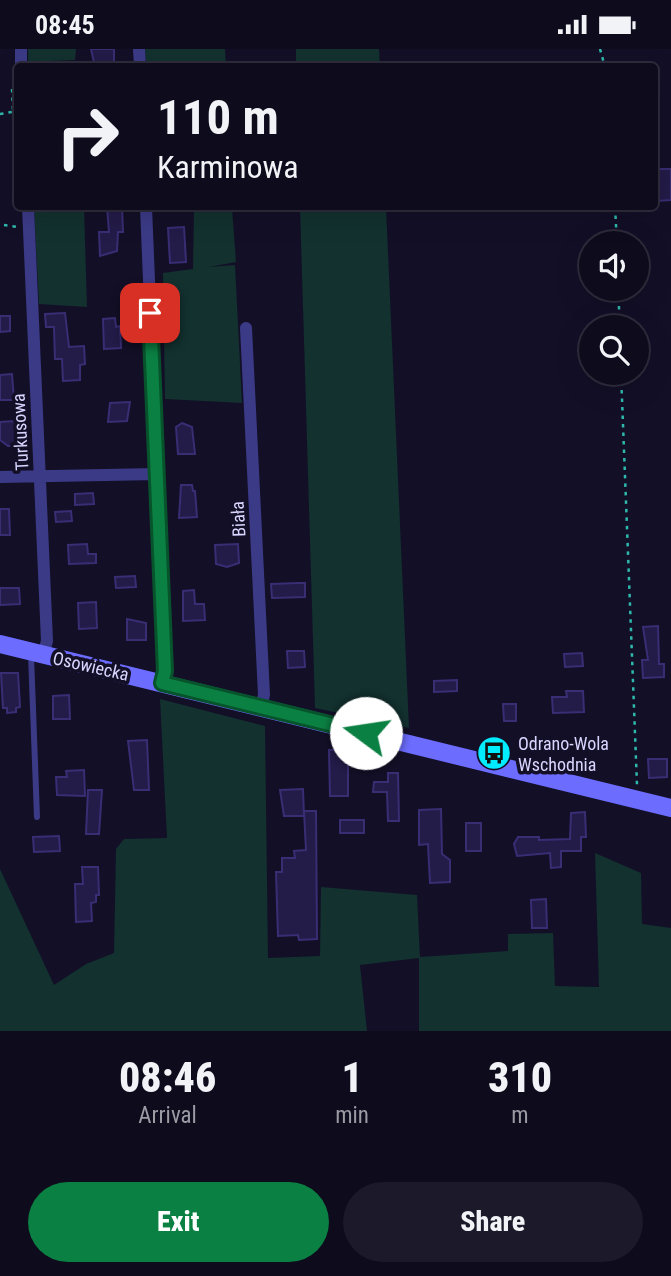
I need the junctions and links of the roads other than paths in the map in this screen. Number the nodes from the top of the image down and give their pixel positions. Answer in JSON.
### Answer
{"nodes":[{"id":1,"x":28,"y":210,"type":"edge"},
{"id":2,"x":146,"y":210,"type":"edge"},
{"id":3,"x":246,"y":328,"type":"dead end"},
{"id":4,"x":157,"y":474,"type":"junction"},
{"id":5,"x":0,"y":477,"type":"edge"},
{"id":6,"x":40,"y":478,"type":"junction"},
{"id":7,"x":0,"y":644,"type":"edge"},
{"id":8,"x":37,"y":653,"type":"junction"},
{"id":9,"x":162,"y":683,"type":"junction"},
{"id":10,"x":261,"y":708,"type":"junction"},
{"id":11,"x":671,"y":808,"type":"edge"},
{"id":12,"x":37,"y":817,"type":"dead end"}],
"edges":[{"from":1,"to":6,"type":"street","name":"Turkusowa"},
{"from":2,"to":4,"type":"street"},
{"from":3,"to":10,"type":"street","name":"Biała"},
{"from":4,"to":6,"type":"street"},
{"from":4,"to":9,"type":"street"},
{"from":5,"to":6,"type":"street"},
{"from":6,"to":8,"type":"street","name":"Turkusowa"},
{"from":7,"to":8,"type":"street","name":"Osowiecka"},
{"from":8,"to":9,"type":"street","name":"Osowiecka"},
{"from":8,"to":12,"type":"lane"},
{"from":9,"to":10,"type":"street","name":"Osowiecka"},
{"from":10,"to":11,"type":"street","name":"Osowiecka"}]}
